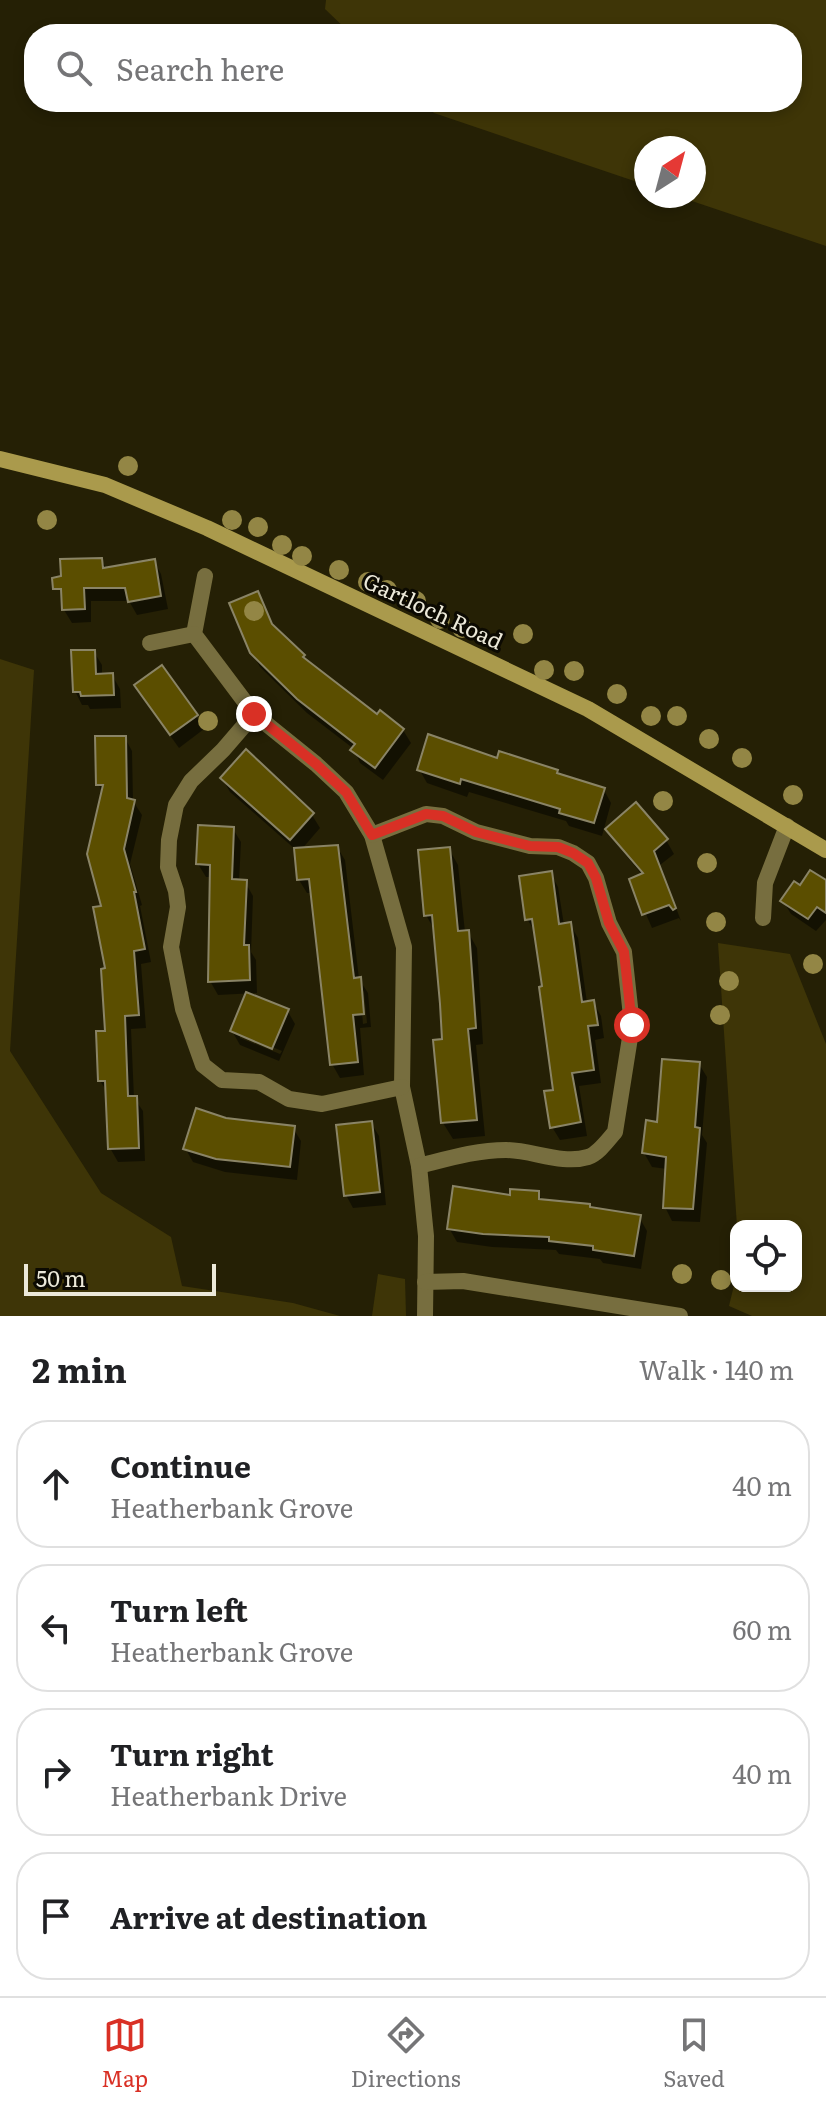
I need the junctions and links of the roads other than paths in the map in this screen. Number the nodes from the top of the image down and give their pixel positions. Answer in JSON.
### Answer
{"nodes":[{"id":1,"x":0,"y":459,"type":"edge"},
{"id":2,"x":205,"y":576,"type":"dead end"},
{"id":3,"x":194,"y":634,"type":"junction"},
{"id":4,"x":150,"y":643,"type":"dead end"},
{"id":5,"x":254,"y":714,"type":"junction"},
{"id":6,"x":787,"y":826,"type":"junction"},
{"id":7,"x":372,"y":835,"type":"junction"},
{"id":8,"x":826,"y":850,"type":"edge"},
{"id":9,"x":763,"y":918,"type":"dead end"},
{"id":10,"x":402,"y":1087,"type":"junction"},
{"id":11,"x":419,"y":1166,"type":"junction"},
{"id":12,"x":425,"y":1282,"type":"junction"},
{"id":13,"x":425,"y":1316,"type":"edge"},
{"id":14,"x":680,"y":1316,"type":"edge"}],
"edges":[{"from":1,"to":6,"type":"main road","name":"Gartloch Road"},
{"from":2,"to":3,"type":"street"},
{"from":3,"to":4,"type":"street"},
{"from":3,"to":5,"type":"street"},
{"from":5,"to":7,"type":"street"},
{"from":5,"to":10,"type":"street"},
{"from":6,"to":8,"type":"main road","name":"Gartloch Road"},
{"from":6,"to":9,"type":"street"},
{"from":7,"to":10,"type":"street"},
{"from":7,"to":11,"type":"street"},
{"from":10,"to":11,"type":"street"},
{"from":11,"to":12,"type":"street"},
{"from":12,"to":13,"type":"street"},
{"from":12,"to":14,"type":"street"}]}
